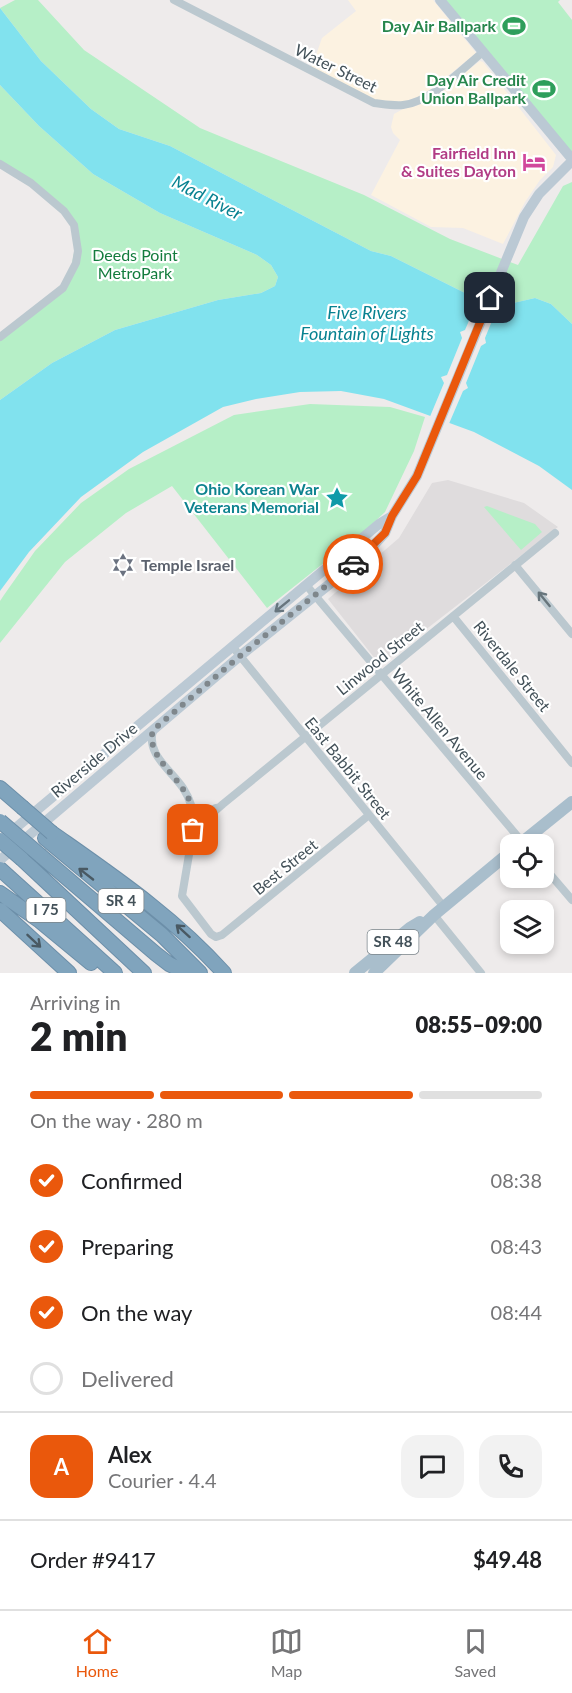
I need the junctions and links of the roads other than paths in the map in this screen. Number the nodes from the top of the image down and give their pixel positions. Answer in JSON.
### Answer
{"nodes":[{"id":1,"x":174,"y":0,"type":"edge"},
{"id":2,"x":440,"y":0,"type":"edge"},
{"id":3,"x":483,"y":52,"type":"junction"},
{"id":4,"x":572,"y":160,"type":"edge"},
{"id":5,"x":0,"y":164,"type":"edge"},
{"id":6,"x":0,"y":337,"type":"edge"},
{"id":7,"x":392,"y":516,"type":"junction"},
{"id":8,"x":555,"y":533,"type":"dead end"},
{"id":9,"x":515,"y":565,"type":"junction"},
{"id":10,"x":307,"y":586,"type":"junction"},
{"id":11,"x":315,"y":596,"type":"junction"},
{"id":12,"x":453,"y":616,"type":"junction"},
{"id":13,"x":572,"y":634,"type":"edge"},
{"id":14,"x":232,"y":646,"type":"junction"},
{"id":15,"x":240,"y":656,"type":"junction"},
{"id":16,"x":381,"y":675,"type":"junction"},
{"id":17,"x":153,"y":730,"type":"junction"},
{"id":18,"x":305,"y":736,"type":"junction"},
{"id":19,"x":572,"y":763,"type":"edge"},
{"id":20,"x":0,"y":788,"type":"edge"},
{"id":21,"x":0,"y":793,"type":"edge"},
{"id":22,"x":572,"y":801,"type":"edge"},
{"id":23,"x":223,"y":804,"type":"junction"},
{"id":24,"x":20,"y":809,"type":"junction"},
{"id":25,"x":193,"y":809,"type":"junction"},
{"id":26,"x":369,"y":815,"type":"junction"},
{"id":27,"x":0,"y":821,"type":"edge"},
{"id":28,"x":193,"y":830,"type":"junction"},
{"id":29,"x":514,"y":834,"type":"edge"},
{"id":30,"x":534,"y":834,"type":"edge"},
{"id":31,"x":48,"y":835,"type":"junction"},
{"id":32,"x":0,"y":840,"type":"edge"},
{"id":33,"x":0,"y":860,"type":"edge"},
{"id":34,"x":500,"y":860,"type":"edge"},
{"id":35,"x":3,"y":871,"type":"edge"},
{"id":36,"x":554,"y":879,"type":"edge"},
{"id":37,"x":0,"y":893,"type":"edge"},
{"id":38,"x":572,"y":900,"type":"edge"},
{"id":39,"x":0,"y":910,"type":"edge"},
{"id":40,"x":439,"y":911,"type":"junction"},
{"id":41,"x":194,"y":971,"type":"edge"},
{"id":42,"x":69,"y":973,"type":"edge"},
{"id":43,"x":107,"y":973,"type":"edge"},
{"id":44,"x":115,"y":973,"type":"edge"},
{"id":45,"x":144,"y":973,"type":"edge"},
{"id":46,"x":224,"y":973,"type":"edge"},
{"id":47,"x":355,"y":973,"type":"edge"},
{"id":48,"x":375,"y":973,"type":"edge"},
{"id":49,"x":481,"y":973,"type":"edge"}],
"edges":[{"from":1,"to":3,"type":"street","name":"Water Street"},
{"from":2,"to":3,"type":"main road"},
{"from":3,"to":4,"type":"main road"},
{"from":4,"to":7,"type":"main road","name":"Riverside Drive"},
{"from":5,"to":6,"type":"street"},
{"from":7,"to":10,"type":"main road","name":"Riverside Drive"},
{"from":7,"to":11,"type":"main road","name":"Riverside Drive"},
{"from":8,"to":9,"type":"street","name":"Linwood Street"},
{"from":9,"to":12,"type":"street","name":"Linwood Street"},
{"from":13,"to":9,"type":"street","one_way":true},
{"from":10,"to":11,"type":"street","name":"White Allen Avenue"},
{"from":10,"to":14,"type":"main road","name":"Riverside Drive","one_way":true},
{"from":11,"to":15,"type":"main road","name":"Riverside Drive"},
{"from":11,"to":16,"type":"street","name":"White Allen Avenue"},
{"from":12,"to":16,"type":"street","name":"Linwood Street"},
{"from":12,"to":19,"type":"street","name":"Riverdale Street"},
{"from":14,"to":15,"type":"street","name":"East Babbit Street"},
{"from":14,"to":32,"type":"main road","name":"Riverside Drive"},
{"from":15,"to":17,"type":"main road","name":"Riverside Drive"},
{"from":15,"to":18,"type":"street","name":"East Babbit Street"},
{"from":16,"to":18,"type":"street","name":"Linwood Street"},
{"from":16,"to":29,"type":"street","name":"White Allen Avenue"},
{"from":17,"to":25,"type":"street"},
{"from":17,"to":33,"type":"main road","name":"Riverside Drive"},
{"from":18,"to":23,"type":"street","name":"Linwood Street"},
{"from":18,"to":26,"type":"street","name":"East Babbit Street"},
{"from":20,"to":24,"type":"highway"},
{"from":21,"to":24,"type":"highway"},
{"from":22,"to":30,"type":"main road"},
{"from":23,"to":25,"type":"street","name":"Linwood Street"},
{"from":23,"to":28,"type":"street","name":"Linwood Street"},
{"from":24,"to":31,"type":"highway","bridge":true},
{"from":25,"to":28,"type":"street"},
{"from":26,"to":28,"type":"street","name":"Best Street"},
{"from":26,"to":40,"type":"street","name":"East Babbit Street"},
{"from":27,"to":41,"type":"highway","bridge":true},
{"from":41,"to":31,"type":"highway","number":"SR 4","one_way":true},
{"from":46,"to":31,"type":"highway","one_way":true},
{"from":32,"to":45,"type":"highway","number":"I 75","bridge":true},
{"from":34,"to":40,"type":"main road","number":"SR 48"},
{"from":35,"to":44,"type":"highway","number":"I 75"},
{"from":36,"to":38,"type":"street"},
{"from":37,"to":43,"type":"highway"},
{"from":39,"to":42,"type":"highway","one_way":true},
{"from":40,"to":47,"type":"main road","number":"SR 48"},
{"from":40,"to":48,"type":"main road","number":"SR 48"},
{"from":40,"to":49,"type":"street","name":"East Babbit Street"}]}
